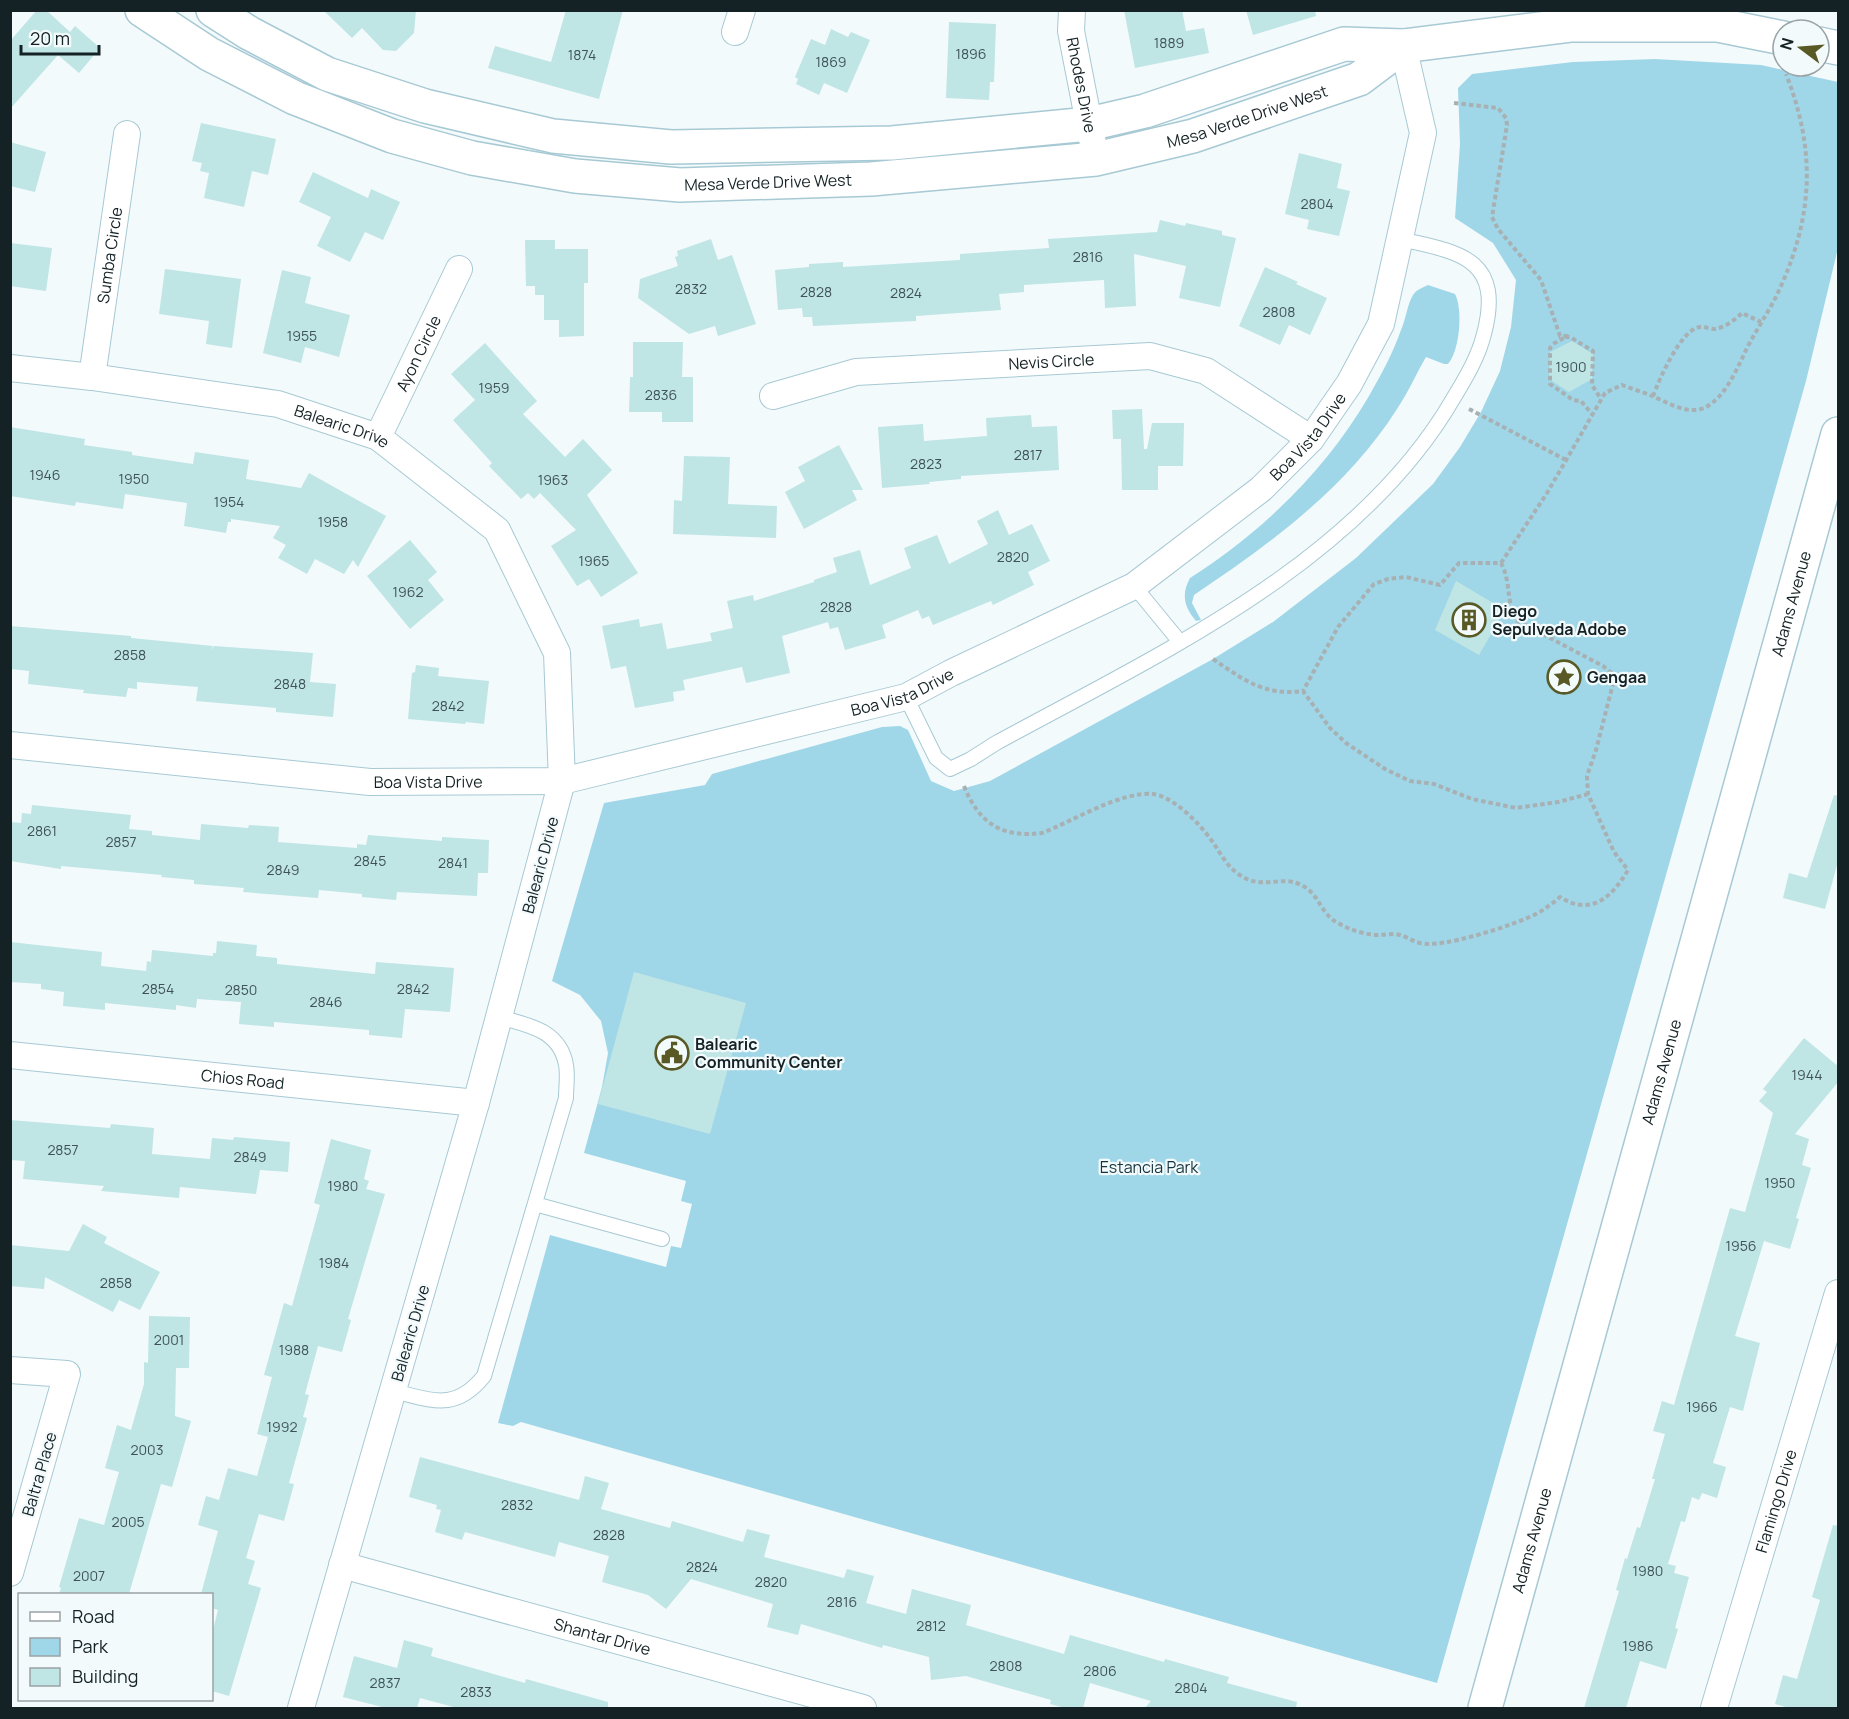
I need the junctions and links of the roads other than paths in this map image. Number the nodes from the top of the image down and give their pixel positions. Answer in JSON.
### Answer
{"nodes":[{"id":1,"x":142,"y":10,"type":"edge"},
{"id":2,"x":213,"y":10,"type":"edge"},
{"id":3,"x":1072,"y":10,"type":"edge"},
{"id":4,"x":1771,"y":36,"type":"edge"},
{"id":5,"x":1403,"y":46,"type":"junction"},
{"id":6,"x":1089,"y":124,"type":"junction"},
{"id":7,"x":127,"y":134,"type":"dead end"},
{"id":8,"x":1096,"y":159,"type":"junction"},
{"id":9,"x":1400,"y":239,"type":"junction"},
{"id":10,"x":459,"y":269,"type":"dead end"},
{"id":11,"x":10,"y":368,"type":"edge"},
{"id":12,"x":92,"y":377,"type":"junction"},
{"id":13,"x":773,"y":396,"type":"dead end"},
{"id":14,"x":1839,"y":434,"type":"edge"},
{"id":15,"x":378,"y":437,"type":"junction"},
{"id":16,"x":1311,"y":439,"type":"junction"},
{"id":17,"x":1834,"y":469,"type":"edge"},
{"id":18,"x":1134,"y":586,"type":"junction"},
{"id":19,"x":1180,"y":642,"type":"junction"},
{"id":20,"x":906,"y":697,"type":"junction"},
{"id":21,"x":10,"y":745,"type":"edge"},
{"id":22,"x":562,"y":781,"type":"junction"},
{"id":23,"x":499,"y":1017,"type":"junction"},
{"id":24,"x":10,"y":1055,"type":"edge"},
{"id":25,"x":476,"y":1103,"type":"junction"},
{"id":26,"x":535,"y":1204,"type":"junction"},
{"id":27,"x":662,"y":1239,"type":"dead end"},
{"id":28,"x":1839,"y":1293,"type":"edge"},
{"id":29,"x":10,"y":1370,"type":"edge"},
{"id":30,"x":393,"y":1391,"type":"junction"},
{"id":31,"x":342,"y":1565,"type":"junction"},
{"id":32,"x":10,"y":1573,"type":"edge"},
{"id":33,"x":301,"y":1708,"type":"edge"},
{"id":34,"x":863,"y":1708,"type":"edge"},
{"id":35,"x":1485,"y":1708,"type":"edge"},
{"id":36,"x":1714,"y":1708,"type":"edge"}],
"edges":[{"from":1,"to":8,"type":"street","name":"Mesa Verde Drive West"},
{"from":2,"to":6,"type":"street","name":"Mesa Verde Drive West"},
{"from":3,"to":6,"type":"street","name":"Rhodes Drive"},
{"from":4,"to":5,"type":"street","name":"Mesa Verde Drive West"},
{"from":5,"to":6,"type":"street","name":"Mesa Verde Drive West"},
{"from":5,"to":8,"type":"street","name":"Mesa Verde Drive West"},
{"from":5,"to":9,"type":"street","name":"Boa Vista Drive"},
{"from":6,"to":8,"type":"street","name":"Rhodes Drive"},
{"from":7,"to":12,"type":"street","name":"Sumba Circle"},
{"from":9,"to":16,"type":"street","name":"Boa Vista Drive"},
{"from":9,"to":19,"type":"lane"},
{"from":10,"to":15,"type":"street","name":"Ayon Circle"},
{"from":11,"to":12,"type":"street","name":"Balearic Drive"},
{"from":12,"to":15,"type":"street","name":"Balearic Drive"},
{"from":13,"to":16,"type":"street","name":"Nevis Circle"},
{"from":14,"to":17,"type":"street","name":"Adams Avenue"},
{"from":15,"to":22,"type":"street","name":"Balearic Drive"},
{"from":16,"to":18,"type":"street","name":"Boa Vista Drive"},
{"from":17,"to":35,"type":"street","name":"Adams Avenue"},
{"from":18,"to":19,"type":"lane"},
{"from":18,"to":20,"type":"street","name":"Boa Vista Drive"},
{"from":19,"to":20,"type":"lane"},
{"from":20,"to":22,"type":"street","name":"Boa Vista Drive"},
{"from":21,"to":22,"type":"street","name":"Boa Vista Drive"},
{"from":22,"to":23,"type":"street","name":"Balearic Drive"},
{"from":23,"to":25,"type":"street","name":"Balearic Drive"},
{"from":23,"to":26,"type":"lane"},
{"from":24,"to":25,"type":"street","name":"Chios Road"},
{"from":25,"to":30,"type":"street","name":"Balearic Drive"},
{"from":26,"to":27,"type":"lane"},
{"from":26,"to":30,"type":"lane"},
{"from":28,"to":36,"type":"street","name":"Flamingo Drive"},
{"from":29,"to":32,"type":"street","name":"Baltra Place"},
{"from":30,"to":31,"type":"street","name":"Balearic Drive"},
{"from":31,"to":33,"type":"street","name":"Balearic Drive"},
{"from":31,"to":34,"type":"street","name":"Shantar Drive"}]}
